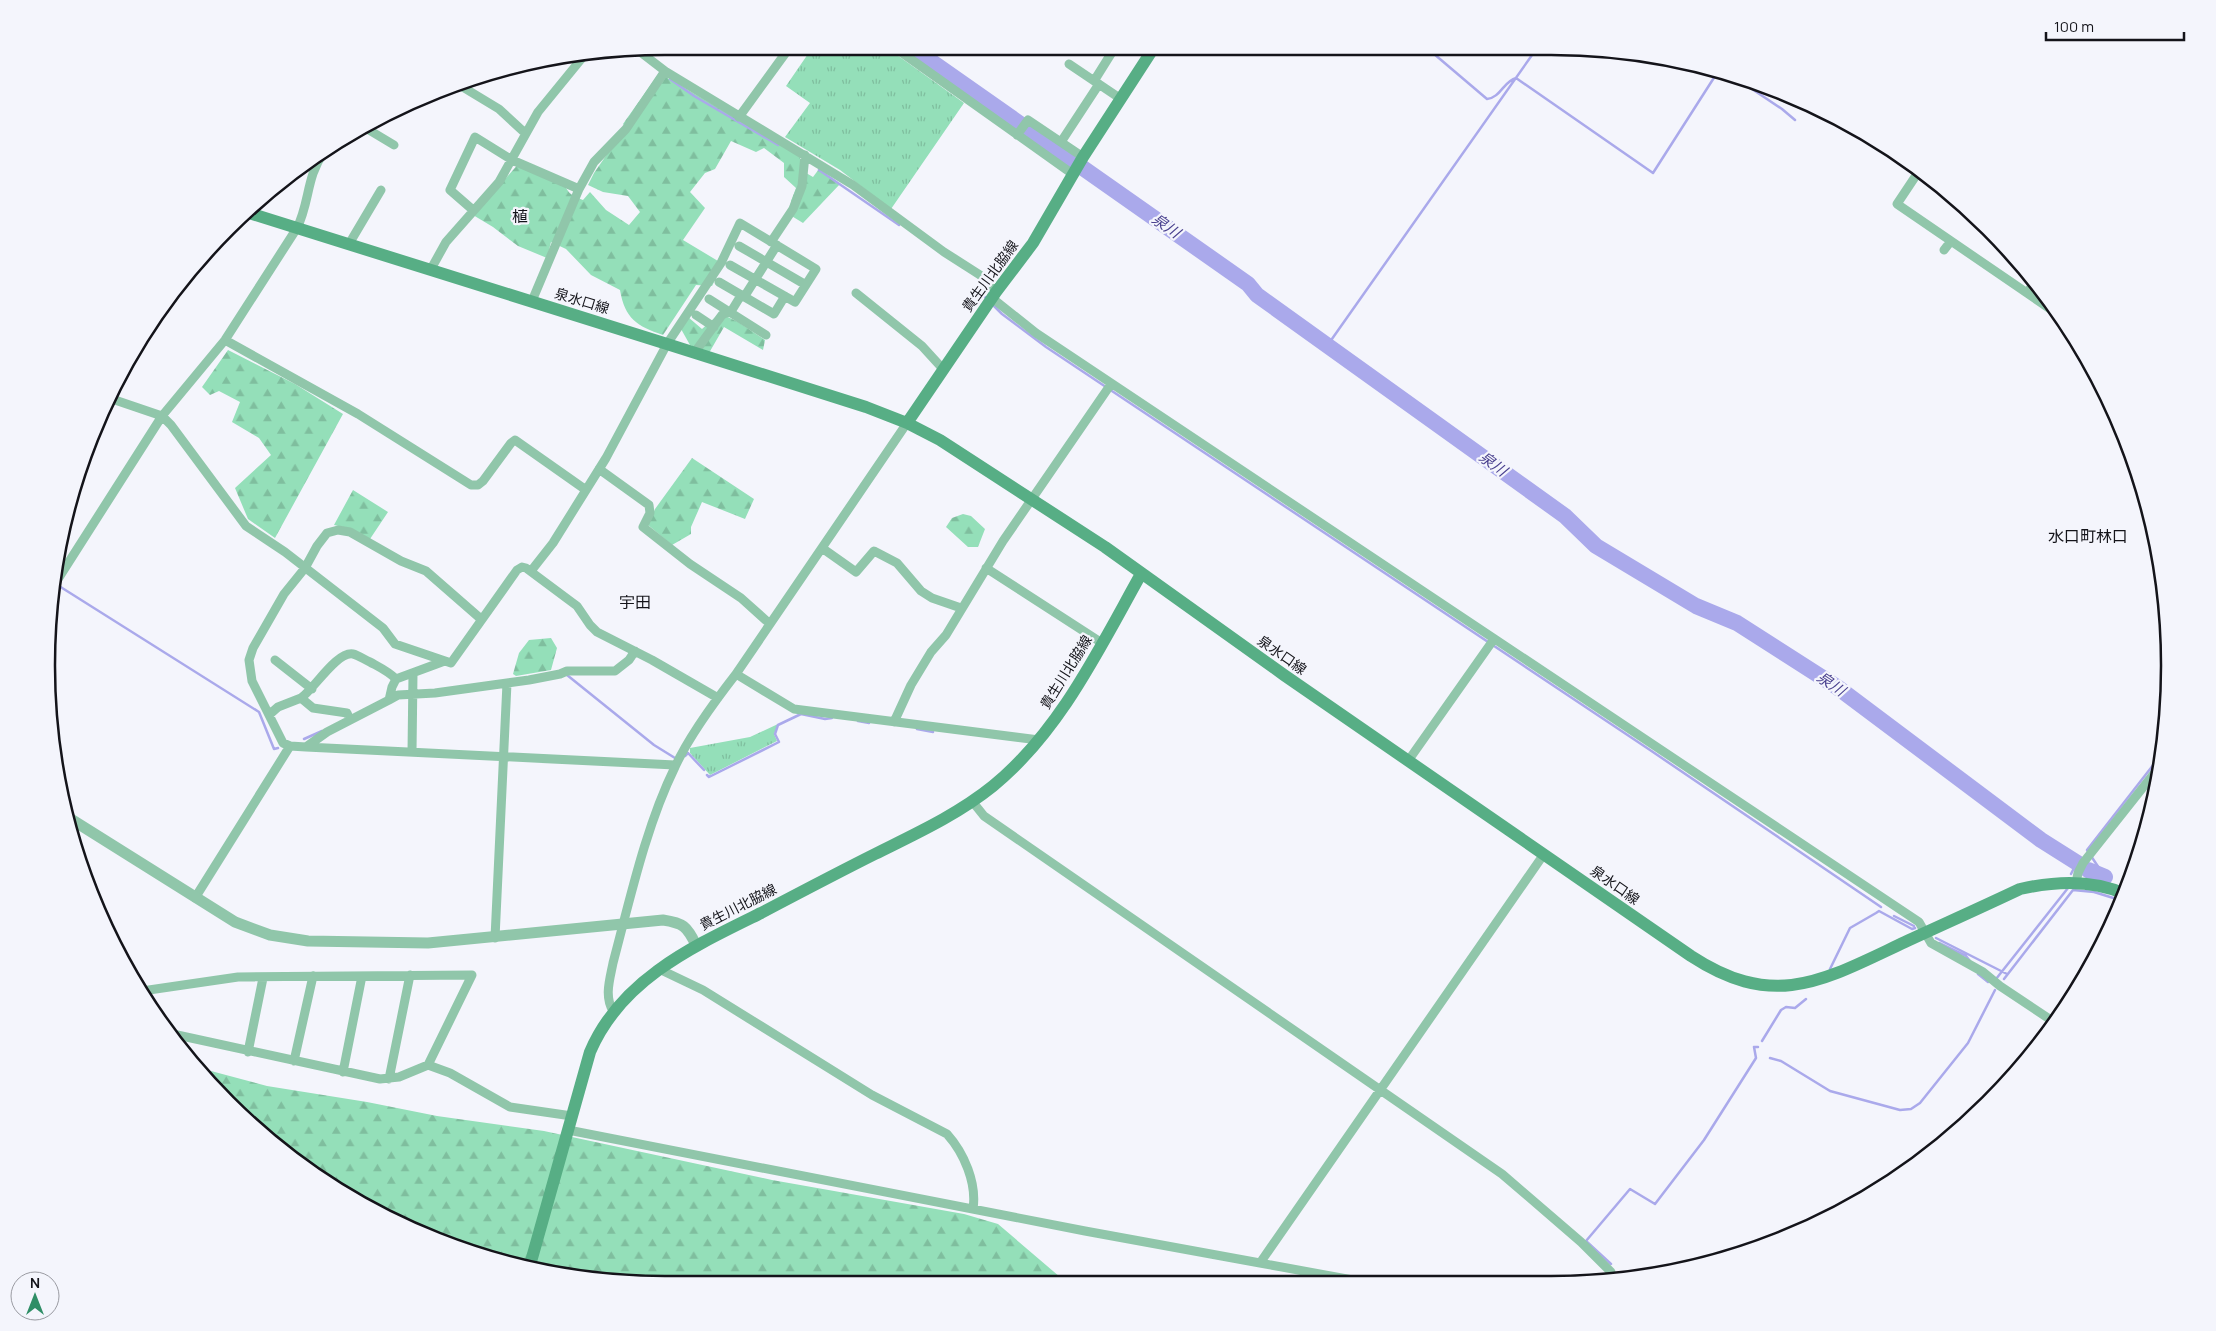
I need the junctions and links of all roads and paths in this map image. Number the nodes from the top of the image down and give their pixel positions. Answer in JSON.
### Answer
{"nodes":[{"id":1,"x":784,"y":55,"type":"edge"},
{"id":2,"x":905,"y":55,"type":"edge"},
{"id":3,"x":1111,"y":55,"type":"edge"},
{"id":4,"x":1149,"y":55,"type":"edge"},
{"id":5,"x":645,"y":56,"type":"edge"},
{"id":6,"x":580,"y":61,"type":"edge"},
{"id":7,"x":1069,"y":64,"type":"dead end"},
{"id":8,"x":665,"y":72,"type":"junction"},
{"id":9,"x":1096,"y":82,"type":"junction"},
{"id":10,"x":464,"y":89,"type":"edge"},
{"id":11,"x":1120,"y":99,"type":"junction"},
{"id":12,"x":739,"y":117,"type":"junction"},
{"id":13,"x":371,"y":131,"type":"edge"},
{"id":14,"x":525,"y":133,"type":"junction"},
{"id":15,"x":1018,"y":135,"type":"junction"},
{"id":16,"x":1061,"y":142,"type":"junction"},
{"id":17,"x":394,"y":145,"type":"dead end"},
{"id":18,"x":805,"y":155,"type":"junction"},
{"id":19,"x":1083,"y":157,"type":"junction"},
{"id":20,"x":512,"y":160,"type":"junction"},
{"id":21,"x":314,"y":166,"type":"edge"},
{"id":22,"x":1074,"y":175,"type":"junction"},
{"id":23,"x":1916,"y":176,"type":"edge"},
{"id":24,"x":579,"y":189,"type":"junction"},
{"id":25,"x":381,"y":190,"type":"dead end"},
{"id":26,"x":473,"y":210,"type":"junction"},
{"id":27,"x":255,"y":215,"type":"edge"},
{"id":28,"x":297,"y":228,"type":"junction"},
{"id":29,"x":1951,"y":241,"type":"junction"},
{"id":30,"x":774,"y":243,"type":"junction"},
{"id":31,"x":349,"y":244,"type":"junction"},
{"id":32,"x":739,"y":246,"type":"dead end"},
{"id":33,"x":1944,"y":250,"type":"dead end"},
{"id":34,"x":766,"y":262,"type":"junction"},
{"id":35,"x":730,"y":265,"type":"dead end"},
{"id":36,"x":431,"y":269,"type":"junction"},
{"id":37,"x":755,"y":279,"type":"junction"},
{"id":38,"x":719,"y":282,"type":"dead end"},
{"id":39,"x":806,"y":286,"type":"junction"},
{"id":40,"x":2030,"y":288,"type":"edge"},
{"id":41,"x":856,"y":293,"type":"dead end"},
{"id":42,"x":2027,"y":293,"type":"junction"},
{"id":43,"x":994,"y":295,"type":"junction"},
{"id":44,"x":743,"y":296,"type":"junction"},
{"id":45,"x":785,"y":296,"type":"junction"},
{"id":46,"x":709,"y":299,"type":"dead end"},
{"id":47,"x":532,"y":301,"type":"junction"},
{"id":48,"x":2041,"y":303,"type":"edge"},
{"id":49,"x":729,"y":312,"type":"junction"},
{"id":50,"x":696,"y":315,"type":"dead end"},
{"id":51,"x":714,"y":327,"type":"junction"},
{"id":52,"x":766,"y":335,"type":"dead end"},
{"id":53,"x":225,"y":340,"type":"junction"},
{"id":54,"x":668,"y":344,"type":"junction"},
{"id":55,"x":695,"y":352,"type":"junction"},
{"id":56,"x":943,"y":369,"type":"junction"},
{"id":57,"x":1111,"y":384,"type":"junction"},
{"id":58,"x":116,"y":400,"type":"edge"},
{"id":59,"x":162,"y":416,"type":"junction"},
{"id":60,"x":907,"y":422,"type":"junction"},
{"id":61,"x":599,"y":469,"type":"junction"},
{"id":62,"x":586,"y":490,"type":"junction"},
{"id":63,"x":1033,"y":499,"type":"junction"},
{"id":64,"x":822,"y":548,"type":"junction"},
{"id":65,"x":305,"y":568,"type":"junction"},
{"id":66,"x":986,"y":568,"type":"junction"},
{"id":67,"x":531,"y":571,"type":"junction"},
{"id":68,"x":62,"y":572,"type":"edge"},
{"id":69,"x":1141,"y":574,"type":"junction"},
{"id":70,"x":961,"y":608,"type":"junction"},
{"id":71,"x":481,"y":619,"type":"junction"},
{"id":72,"x":770,"y":624,"type":"junction"},
{"id":73,"x":1494,"y":639,"type":"junction"},
{"id":74,"x":1102,"y":643,"type":"junction"},
{"id":75,"x":635,"y":651,"type":"junction"},
{"id":76,"x":275,"y":660,"type":"dead end"},
{"id":77,"x":442,"y":662,"type":"junction"},
{"id":78,"x":413,"y":674,"type":"junction"},
{"id":79,"x":736,"y":674,"type":"junction"},
{"id":80,"x":396,"y":679,"type":"junction"},
{"id":81,"x":507,"y":682,"type":"junction"},
{"id":82,"x":312,"y":689,"type":"junction"},
{"id":83,"x":414,"y":695,"type":"junction"},
{"id":84,"x":301,"y":698,"type":"junction"},
{"id":85,"x":718,"y":698,"type":"junction"},
{"id":86,"x":389,"y":700,"type":"junction"},
{"id":87,"x":270,"y":714,"type":"junction"},
{"id":88,"x":350,"y":720,"type":"junction"},
{"id":89,"x":894,"y":722,"type":"junction"},
{"id":90,"x":1038,"y":740,"type":"junction"},
{"id":91,"x":290,"y":746,"type":"junction"},
{"id":92,"x":306,"y":747,"type":"junction"},
{"id":93,"x":412,"y":752,"type":"junction"},
{"id":94,"x":505,"y":757,"type":"junction"},
{"id":95,"x":1408,"y":761,"type":"junction"},
{"id":96,"x":675,"y":765,"type":"junction"},
{"id":97,"x":2150,"y":778,"type":"edge"},
{"id":98,"x":972,"y":801,"type":"junction"},
{"id":99,"x":76,"y":822,"type":"edge"},
{"id":100,"x":1544,"y":854,"type":"junction"},
{"id":101,"x":2076,"y":882,"type":"junction"},
{"id":102,"x":2118,"y":891,"type":"edge"},
{"id":103,"x":195,"y":898,"type":"junction"},
{"id":104,"x":624,"y":924,"type":"junction"},
{"id":105,"x":1925,"y":933,"type":"junction"},
{"id":106,"x":495,"y":938,"type":"junction"},
{"id":107,"x":696,"y":945,"type":"junction"},
{"id":108,"x":659,"y":969,"type":"junction"},
{"id":109,"x":410,"y":975,"type":"junction"},
{"id":110,"x":313,"y":976,"type":"junction"},
{"id":111,"x":362,"y":976,"type":"junction"},
{"id":112,"x":263,"y":978,"type":"junction"},
{"id":113,"x":149,"y":990,"type":"edge"},
{"id":114,"x":613,"y":1011,"type":"junction"},
{"id":115,"x":2048,"y":1018,"type":"edge"},
{"id":116,"x":180,"y":1036,"type":"edge"},
{"id":117,"x":248,"y":1052,"type":"junction"},
{"id":118,"x":294,"y":1062,"type":"junction"},
{"id":119,"x":428,"y":1065,"type":"junction"},
{"id":120,"x":343,"y":1072,"type":"junction"},
{"id":121,"x":389,"y":1080,"type":"junction"},
{"id":122,"x":1380,"y":1090,"type":"junction"},
{"id":123,"x":572,"y":1116,"type":"junction"},
{"id":124,"x":568,"y":1130,"type":"junction"},
{"id":125,"x":973,"y":1209,"type":"junction"},
{"id":126,"x":531,"y":1261,"type":"edge"},
{"id":127,"x":1260,"y":1262,"type":"junction"},
{"id":128,"x":1612,"y":1272,"type":"dead end"},
{"id":129,"x":1333,"y":1276,"type":"edge"}],
"edges":[{"from":1,"to":12,"type":"street"},
{"from":2,"to":15,"type":"street"},
{"from":3,"to":9,"type":"street"},
{"from":4,"to":11,"type":"main road","name":"貴生川北脇線"},
{"from":5,"to":8,"type":"street"},
{"from":6,"to":14,"type":"street"},
{"from":7,"to":9,"type":"street"},
{"from":8,"to":12,"type":"street"},
{"from":8,"to":24,"type":"street"},
{"from":9,"to":11,"type":"street"},
{"from":9,"to":16,"type":"street"},
{"from":10,"to":14,"type":"street"},
{"from":11,"to":19,"type":"main road","name":"貴生川北脇線"},
{"from":12,"to":18,"type":"street"},
{"from":13,"to":17,"type":"street"},
{"from":14,"to":20,"type":"street"},
{"from":15,"to":16,"type":"street"},
{"from":15,"to":22,"type":"street"},
{"from":16,"to":19,"type":"street"},
{"from":18,"to":30,"type":"street"},
{"from":18,"to":43,"type":"street"},
{"from":19,"to":22,"type":"main road","name":"貴生川北脇線"},
{"from":20,"to":24,"type":"street"},
{"from":20,"to":26,"type":"street"},
{"from":20,"to":26,"type":"street"},
{"from":21,"to":28,"type":"street"},
{"from":22,"to":43,"type":"main road","name":"貴生川北脇線"},
{"from":23,"to":29,"type":"street"},
{"from":24,"to":47,"type":"street"},
{"from":25,"to":31,"type":"street"},
{"from":26,"to":36,"type":"street"},
{"from":27,"to":28,"type":"main road","name":"泉水口線"},
{"from":28,"to":31,"type":"main road","name":"泉水口線"},
{"from":28,"to":53,"type":"street"},
{"from":29,"to":33,"type":"street"},
{"from":29,"to":42,"type":"street"},
{"from":30,"to":34,"type":"street"},
{"from":30,"to":39,"type":"street"},
{"from":30,"to":54,"type":"street"},
{"from":31,"to":36,"type":"main road","name":"泉水口線"},
{"from":32,"to":34,"type":"street"},
{"from":34,"to":37,"type":"street"},
{"from":34,"to":39,"type":"street"},
{"from":35,"to":37,"type":"street"},
{"from":36,"to":47,"type":"main road","name":"泉水口線"},
{"from":37,"to":44,"type":"street"},
{"from":37,"to":45,"type":"street"},
{"from":38,"to":44,"type":"street"},
{"from":39,"to":45,"type":"street"},
{"from":40,"to":42,"type":"street"},
{"from":41,"to":56,"type":"street"},
{"from":42,"to":48,"type":"street"},
{"from":43,"to":56,"type":"main road","name":"貴生川北脇線"},
{"from":43,"to":57,"type":"street"},
{"from":44,"to":45,"type":"street"},
{"from":44,"to":49,"type":"street"},
{"from":46,"to":49,"type":"street"},
{"from":47,"to":54,"type":"main road","name":"泉水口線"},
{"from":49,"to":51,"type":"street"},
{"from":49,"to":52,"type":"street"},
{"from":50,"to":51,"type":"street"},
{"from":51,"to":55,"type":"street"},
{"from":53,"to":59,"type":"street"},
{"from":53,"to":62,"type":"street"},
{"from":54,"to":55,"type":"main road","name":"泉水口線"},
{"from":54,"to":61,"type":"street"},
{"from":55,"to":60,"type":"main road","name":"泉水口線"},
{"from":56,"to":60,"type":"main road","name":"貴生川北脇線"},
{"from":57,"to":63,"type":"street"},
{"from":57,"to":73,"type":"street"},
{"from":58,"to":59,"type":"street"},
{"from":59,"to":65,"type":"street"},
{"from":59,"to":68,"type":"street"},
{"from":60,"to":63,"type":"main road"},
{"from":60,"to":64,"type":"street"},
{"from":61,"to":62,"type":"street"},
{"from":61,"to":72,"type":"street"},
{"from":62,"to":67,"type":"street"},
{"from":63,"to":66,"type":"street"},
{"from":63,"to":69,"type":"main road"},
{"from":64,"to":70,"type":"street"},
{"from":64,"to":72,"type":"street"},
{"from":65,"to":71,"type":"street"},
{"from":65,"to":77,"type":"street"},
{"from":65,"to":87,"type":"street"},
{"from":66,"to":70,"type":"street"},
{"from":66,"to":74,"type":"street"},
{"from":67,"to":71,"type":"street"},
{"from":67,"to":75,"type":"street"},
{"from":69,"to":74,"type":"main road","name":"貴生川北脇線"},
{"from":69,"to":95,"type":"main road","name":"泉水口線"},
{"from":70,"to":89,"type":"street"},
{"from":71,"to":77,"type":"street"},
{"from":72,"to":79,"type":"street"},
{"from":73,"to":95,"type":"street"},
{"from":73,"to":105,"type":"street"},
{"from":74,"to":90,"type":"main road","name":"貴生川北脇線"},
{"from":75,"to":81,"type":"street"},
{"from":75,"to":85,"type":"street"},
{"from":76,"to":82,"type":"street"},
{"from":77,"to":78,"type":"street"},
{"from":78,"to":80,"type":"street"},
{"from":78,"to":83,"type":"street"},
{"from":79,"to":85,"type":"street"},
{"from":79,"to":89,"type":"street"},
{"from":80,"to":82,"type":"street"},
{"from":80,"to":86,"type":"street"},
{"from":81,"to":83,"type":"street"},
{"from":81,"to":94,"type":"street"},
{"from":82,"to":84,"type":"street"},
{"from":83,"to":86,"type":"street"},
{"from":83,"to":93,"type":"street"},
{"from":84,"to":87,"type":"street"},
{"from":84,"to":88,"type":"street"},
{"from":85,"to":96,"type":"street"},
{"from":86,"to":88,"type":"street"},
{"from":87,"to":91,"type":"street"},
{"from":88,"to":92,"type":"street"},
{"from":89,"to":90,"type":"street"},
{"from":90,"to":98,"type":"main road","name":"貴生川北脇線"},
{"from":91,"to":92,"type":"street"},
{"from":91,"to":103,"type":"street"},
{"from":92,"to":93,"type":"street"},
{"from":93,"to":94,"type":"street"},
{"from":94,"to":96,"type":"street"},
{"from":94,"to":106,"type":"street"},
{"from":95,"to":100,"type":"main road","name":"泉水口線"},
{"from":96,"to":104,"type":"street"},
{"from":97,"to":101,"type":"street"},
{"from":98,"to":107,"type":"main road","name":"貴生川北脇線"},
{"from":98,"to":122,"type":"street"},
{"from":99,"to":103,"type":"street"},
{"from":100,"to":105,"type":"main road","name":"泉水口線"},
{"from":100,"to":122,"type":"street"},
{"from":101,"to":102,"type":"main road","name":"泉水口線"},
{"from":101,"to":105,"type":"main road","name":"泉水口線"},
{"from":103,"to":106,"type":"street"},
{"from":104,"to":106,"type":"street"},
{"from":104,"to":107,"type":"street"},
{"from":104,"to":114,"type":"street"},
{"from":105,"to":115,"type":"street"},
{"from":107,"to":108,"type":"main road","name":"貴生川北脇線"},
{"from":108,"to":114,"type":"main road","name":"貴生川北脇線"},
{"from":108,"to":125,"type":"street"},
{"from":109,"to":111,"type":"street"},
{"from":109,"to":119,"type":"street"},
{"from":109,"to":121,"type":"street"},
{"from":110,"to":111,"type":"street"},
{"from":110,"to":112,"type":"street"},
{"from":110,"to":118,"type":"street"},
{"from":111,"to":120,"type":"street"},
{"from":112,"to":113,"type":"street"},
{"from":112,"to":117,"type":"street"},
{"from":114,"to":123,"type":"main road","name":"貴生川北脇線"},
{"from":116,"to":117,"type":"street"},
{"from":117,"to":118,"type":"street"},
{"from":118,"to":120,"type":"street"},
{"from":119,"to":121,"type":"street"},
{"from":119,"to":123,"type":"street"},
{"from":120,"to":121,"type":"street"},
{"from":122,"to":127,"type":"street"},
{"from":122,"to":128,"type":"street"},
{"from":123,"to":124,"type":"main road","name":"貴生川北脇線"},
{"from":124,"to":125,"type":"street"},
{"from":124,"to":126,"type":"main road","name":"貴生川北脇線"},
{"from":125,"to":127,"type":"street"},
{"from":127,"to":129,"type":"street"}]}
